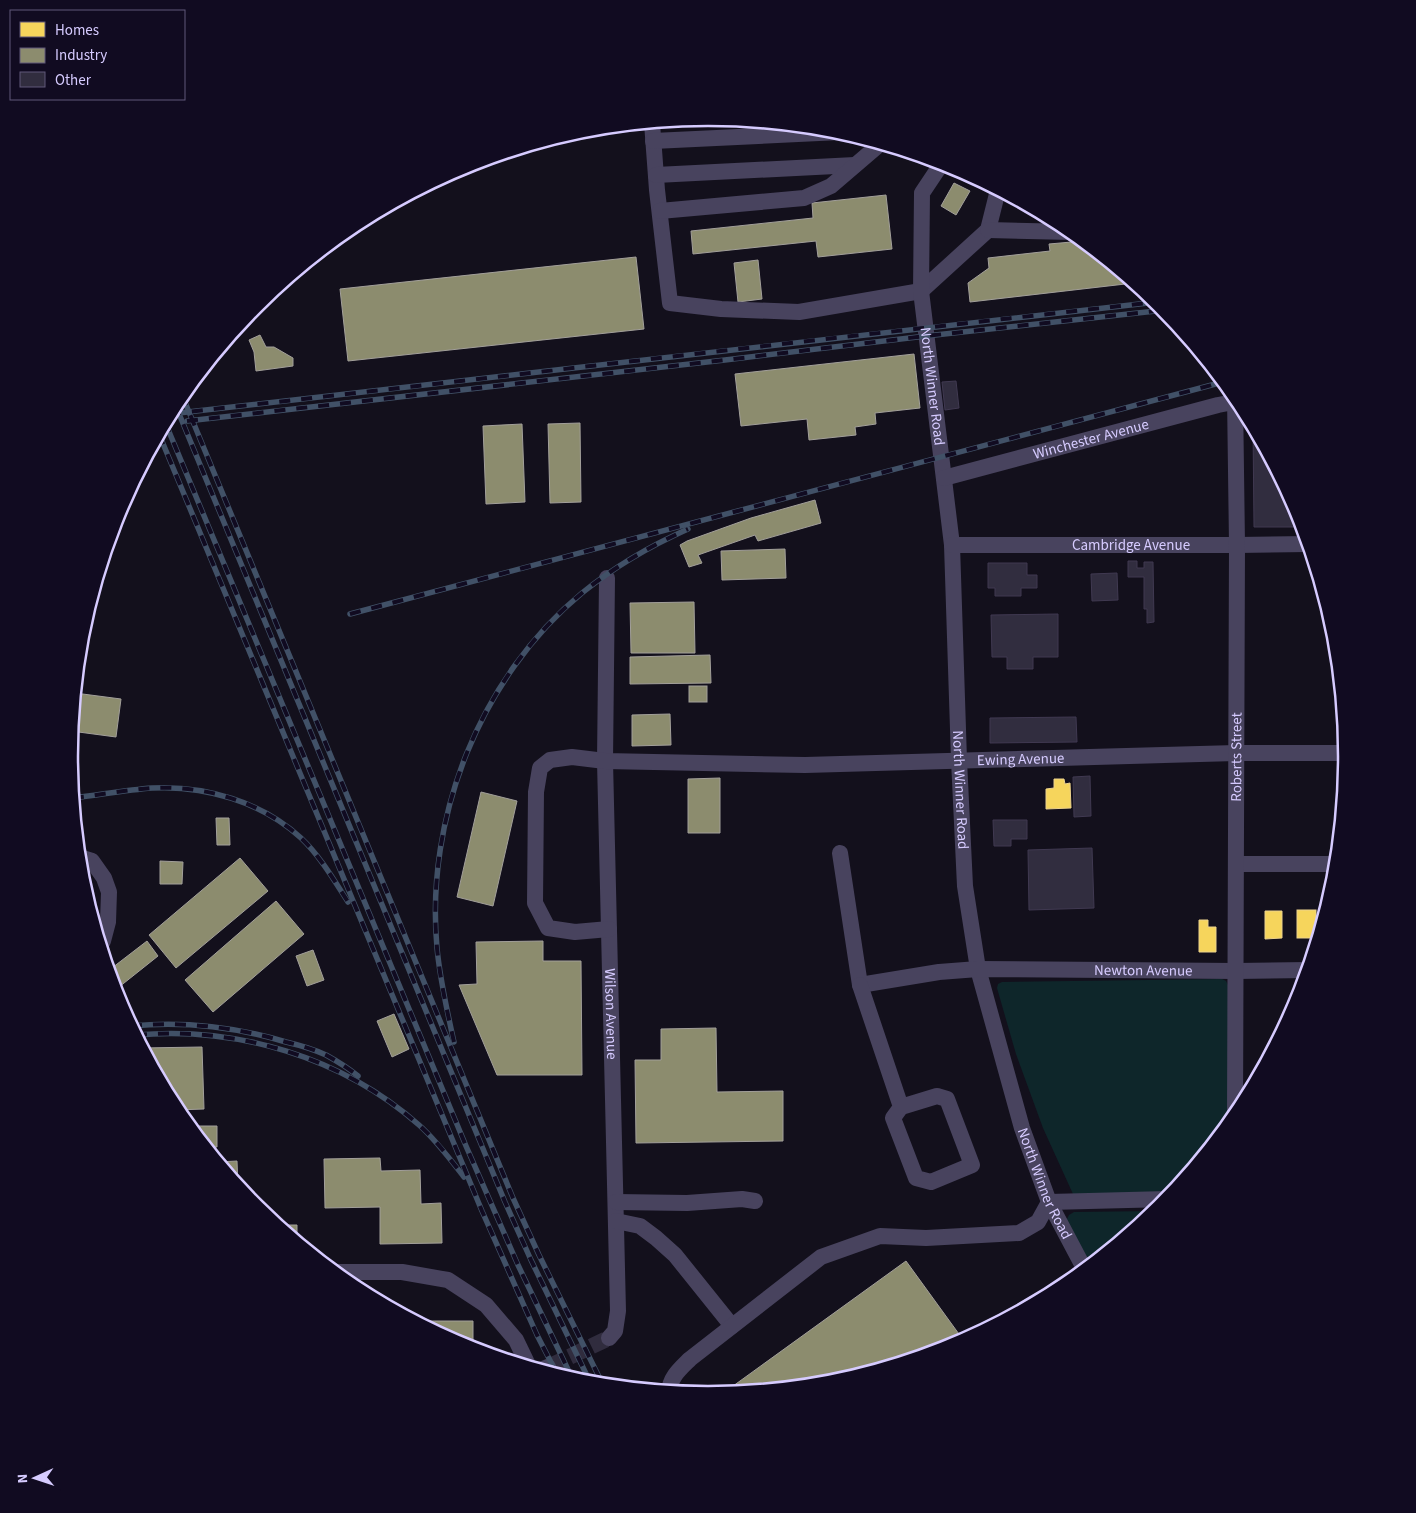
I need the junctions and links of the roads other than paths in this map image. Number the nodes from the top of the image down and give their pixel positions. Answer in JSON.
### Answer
{"nodes":[{"id":1,"x":652,"y":128,"type":"edge"},
{"id":2,"x":805,"y":134,"type":"edge"},
{"id":3,"x":653,"y":140,"type":"junction"},
{"id":4,"x":875,"y":148,"type":"edge"},
{"id":5,"x":855,"y":165,"type":"junction"},
{"id":6,"x":938,"y":170,"type":"edge"},
{"id":7,"x":656,"y":175,"type":"junction"},
{"id":8,"x":996,"y":196,"type":"edge"},
{"id":9,"x":660,"y":211,"type":"junction"},
{"id":10,"x":988,"y":230,"type":"junction"},
{"id":11,"x":1057,"y":232,"type":"edge"},
{"id":12,"x":921,"y":290,"type":"junction"},
{"id":13,"x":1229,"y":402,"type":"edge"},
{"id":14,"x":1237,"y":414,"type":"edge"},
{"id":15,"x":944,"y":478,"type":"junction"},
{"id":16,"x":1301,"y":544,"type":"edge"},
{"id":17,"x":952,"y":545,"type":"junction"},
{"id":18,"x":1237,"y":545,"type":"junction"},
{"id":19,"x":607,"y":578,"type":"dead end"},
{"id":20,"x":1236,"y":753,"type":"junction"},
{"id":21,"x":1338,"y":753,"type":"edge"},
{"id":22,"x":959,"y":760,"type":"junction"},
{"id":23,"x":605,"y":761,"type":"junction"},
{"id":24,"x":840,"y":853,"type":"dead end"},
{"id":25,"x":86,"y":859,"type":"edge"},
{"id":26,"x":1236,"y":864,"type":"junction"},
{"id":27,"x":1329,"y":864,"type":"edge"},
{"id":28,"x":609,"y":929,"type":"junction"},
{"id":29,"x":104,"y":936,"type":"edge"},
{"id":30,"x":978,"y":969,"type":"junction"},
{"id":31,"x":1301,"y":970,"type":"edge"},
{"id":32,"x":1236,"y":971,"type":"junction"},
{"id":33,"x":860,"y":985,"type":"junction"},
{"id":34,"x":1235,"y":1102,"type":"edge"},
{"id":35,"x":901,"y":1106,"type":"junction"},
{"id":36,"x":1157,"y":1199,"type":"edge"},
{"id":37,"x":755,"y":1201,"type":"dead end"},
{"id":38,"x":616,"y":1202,"type":"junction"},
{"id":39,"x":1050,"y":1202,"type":"junction"},
{"id":40,"x":616,"y":1221,"type":"junction"},
{"id":41,"x":1082,"y":1264,"type":"edge"},
{"id":42,"x":345,"y":1272,"type":"edge"},
{"id":43,"x":732,"y":1326,"type":"junction"},
{"id":44,"x":609,"y":1338,"type":"dead end"},
{"id":45,"x":526,"y":1360,"type":"edge"},
{"id":46,"x":669,"y":1386,"type":"edge"}],
"edges":[{"from":1,"to":3,"type":"street"},
{"from":2,"to":3,"type":"street"},
{"from":3,"to":7,"type":"street"},
{"from":4,"to":5,"type":"street"},
{"from":5,"to":7,"type":"street"},
{"from":5,"to":9,"type":"street"},
{"from":6,"to":12,"type":"street","name":"North Winner Road"},
{"from":7,"to":9,"type":"street"},
{"from":8,"to":10,"type":"street"},
{"from":9,"to":12,"type":"street"},
{"from":10,"to":11,"type":"street"},
{"from":10,"to":12,"type":"street"},
{"from":12,"to":15,"type":"street","name":"North Winner Road"},
{"from":13,"to":15,"type":"street","name":"Winchester Avenue"},
{"from":14,"to":18,"type":"street","name":"Roberts Street"},
{"from":15,"to":17,"type":"street","name":"North Winner Road"},
{"from":16,"to":18,"type":"street","name":"Cambridge Avenue"},
{"from":17,"to":18,"type":"street","name":"Cambridge Avenue"},
{"from":17,"to":22,"type":"street","name":"North Winner Road"},
{"from":18,"to":20,"type":"street","name":"Roberts Street"},
{"from":19,"to":23,"type":"street","name":"Wilson Avenue"},
{"from":20,"to":21,"type":"street","name":"Ewing Avenue"},
{"from":20,"to":22,"type":"street","name":"Ewing Avenue"},
{"from":20,"to":26,"type":"street","name":"Roberts Street"},
{"from":22,"to":23,"type":"street","name":"Ewing Avenue"},
{"from":22,"to":30,"type":"street","name":"North Winner Road"},
{"from":23,"to":28,"type":"street","name":"Wilson Avenue"},
{"from":23,"to":28,"type":"street","name":"Ewing Avenue"},
{"from":24,"to":33,"type":"street"},
{"from":25,"to":29,"type":"street"},
{"from":26,"to":27,"type":"street"},
{"from":26,"to":32,"type":"street","name":"Roberts Street"},
{"from":28,"to":38,"type":"street","name":"Wilson Avenue"},
{"from":30,"to":32,"type":"street","name":"Newton Avenue"},
{"from":30,"to":33,"type":"street","name":"Newton Avenue"},
{"from":30,"to":39,"type":"street","name":"North Winner Road"},
{"from":31,"to":32,"type":"street","name":"Newton Avenue"},
{"from":32,"to":34,"type":"street","name":"Roberts Street"},
{"from":33,"to":35,"type":"street"},
{"from":35,"to":35,"type":"street"},
{"from":36,"to":39,"type":"street"},
{"from":37,"to":38,"type":"street"},
{"from":38,"to":40,"type":"street","name":"Wilson Avenue"},
{"from":39,"to":41,"type":"street","name":"North Winner Road"},
{"from":39,"to":43,"type":"street"},
{"from":40,"to":43,"type":"street"},
{"from":40,"to":44,"type":"street","name":"Wilson Avenue"},
{"from":42,"to":45,"type":"street"},
{"from":43,"to":46,"type":"street"}]}
